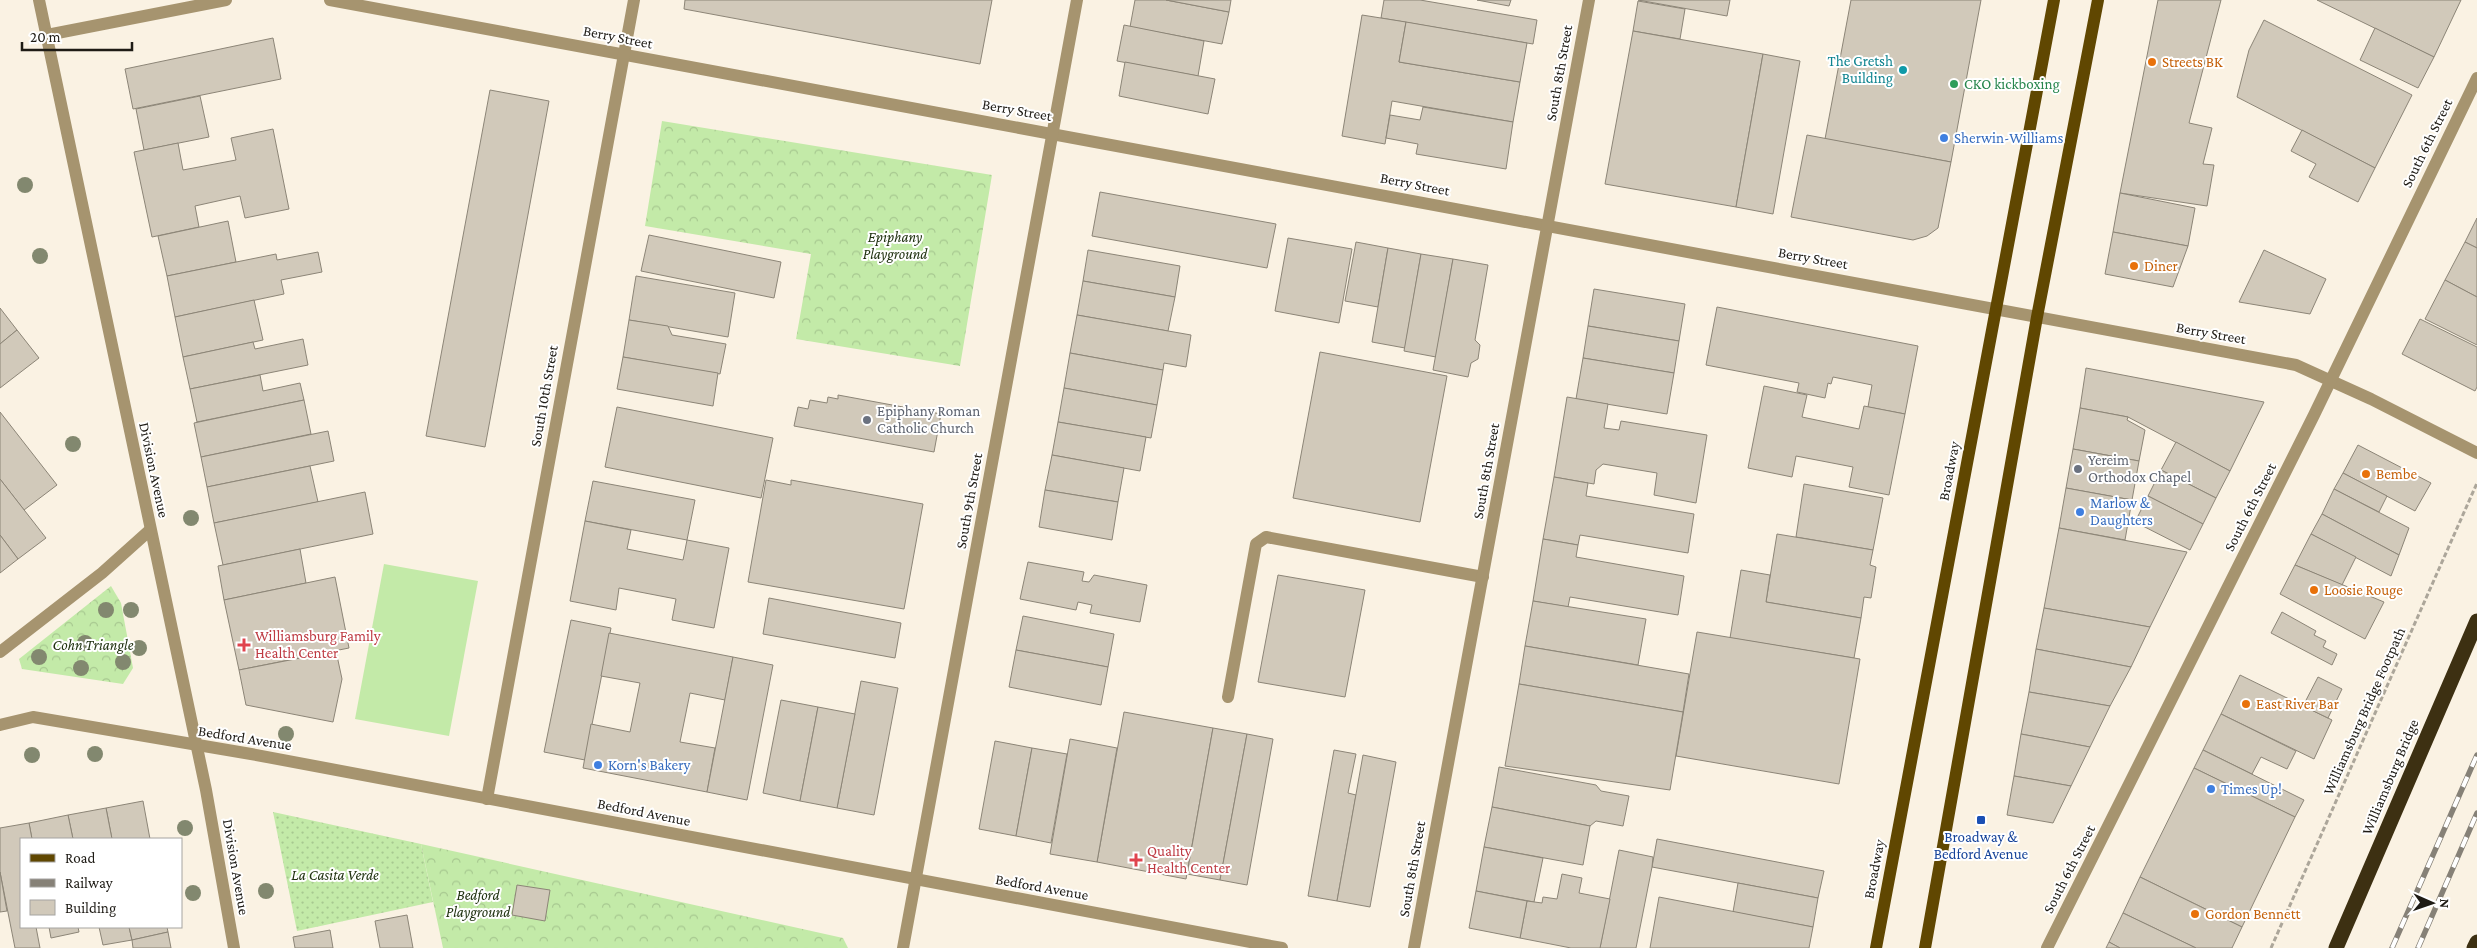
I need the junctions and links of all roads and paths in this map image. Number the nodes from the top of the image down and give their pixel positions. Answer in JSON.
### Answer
{"nodes":[{"id":1,"x":39,"y":0,"type":"edge"},
{"id":2,"x":226,"y":0,"type":"edge"},
{"id":3,"x":330,"y":0,"type":"edge"},
{"id":4,"x":634,"y":0,"type":"edge"},
{"id":5,"x":1077,"y":0,"type":"edge"},
{"id":6,"x":1589,"y":0,"type":"edge"},
{"id":7,"x":2054,"y":0,"type":"edge"},
{"id":8,"x":2098,"y":0,"type":"edge"},
{"id":9,"x":194,"y":3,"type":"edge"},
{"id":10,"x":46,"y":35,"type":"junction"},
{"id":11,"x":624,"y":54,"type":"junction"},
{"id":12,"x":2477,"y":78,"type":"edge"},
{"id":13,"x":1052,"y":133,"type":"junction"},
{"id":14,"x":1548,"y":225,"type":"junction"},
{"id":15,"x":1996,"y":308,"type":"junction"},
{"id":16,"x":2037,"y":317,"type":"junction"},
{"id":17,"x":2331,"y":380,"type":"junction"},
{"id":18,"x":2477,"y":453,"type":"edge"},
{"id":19,"x":2477,"y":483,"type":"edge"},
{"id":20,"x":150,"y":530,"type":"junction"},
{"id":21,"x":1483,"y":577,"type":"junction"},
{"id":22,"x":2477,"y":621,"type":"edge"},
{"id":23,"x":0,"y":652,"type":"edge"},
{"id":24,"x":1228,"y":697,"type":"dead end"},
{"id":25,"x":0,"y":725,"type":"edge"},
{"id":26,"x":196,"y":746,"type":"junction"},
{"id":27,"x":487,"y":799,"type":"junction"},
{"id":28,"x":915,"y":881,"type":"junction"},
{"id":29,"x":2477,"y":942,"type":"edge"},
{"id":30,"x":234,"y":948,"type":"edge"},
{"id":31,"x":903,"y":948,"type":"edge"},
{"id":32,"x":1282,"y":948,"type":"edge"},
{"id":33,"x":1414,"y":948,"type":"edge"},
{"id":34,"x":1876,"y":948,"type":"edge"},
{"id":35,"x":1925,"y":948,"type":"edge"},
{"id":36,"x":2047,"y":948,"type":"edge"},
{"id":37,"x":2271,"y":948,"type":"edge"},
{"id":38,"x":2336,"y":948,"type":"edge"},
{"id":39,"x":2474,"y":948,"type":"edge"}],
"edges":[{"from":1,"to":10,"type":"street","name":"Division Avenue"},
{"from":2,"to":9,"type":"street"},
{"from":3,"to":11,"type":"street","name":"Berry Street"},
{"from":4,"to":11,"type":"street","name":"South 10th Street"},
{"from":5,"to":13,"type":"street","name":"South 9th Street"},
{"from":6,"to":14,"type":"street","name":"South 8th Street"},
{"from":7,"to":15,"type":"main road","name":"Broadway"},
{"from":8,"to":16,"type":"main road"},
{"from":9,"to":10,"type":"street"},
{"from":10,"to":20,"type":"street","name":"Division Avenue"},
{"from":11,"to":13,"type":"street","name":"Berry Street"},
{"from":11,"to":27,"type":"street","name":"South 10th Street"},
{"from":12,"to":17,"type":"street","name":"South 6th Street"},
{"from":13,"to":14,"type":"street","name":"Berry Street"},
{"from":13,"to":28,"type":"street","name":"South 9th Street"},
{"from":14,"to":15,"type":"street","name":"Berry Street"},
{"from":14,"to":21,"type":"street","name":"South 8th Street"},
{"from":15,"to":16,"type":"street","name":"Berry Street"},
{"from":15,"to":34,"type":"main road","name":"Broadway"},
{"from":16,"to":17,"type":"street","name":"Berry Street"},
{"from":16,"to":35,"type":"main road"},
{"from":17,"to":18,"type":"street","name":"Berry Street"},
{"from":17,"to":36,"type":"street","name":"South 6th Street"},
{"from":19,"to":37,"type":"path","name":"Williamsburg Bridge Footpath"},
{"from":20,"to":23,"type":"street"},
{"from":20,"to":26,"type":"street","name":"Division Avenue"},
{"from":21,"to":24,"type":"street"},
{"from":21,"to":33,"type":"street","name":"South 8th Street"},
{"from":22,"to":38,"type":"highway","name":"Williamsburg Bridge"},
{"from":25,"to":26,"type":"street","name":"Bedford Avenue"},
{"from":26,"to":27,"type":"street","name":"Bedford Avenue"},
{"from":26,"to":30,"type":"street","name":"Division Avenue"},
{"from":27,"to":28,"type":"street","name":"Bedford Avenue"},
{"from":28,"to":31,"type":"street","name":"South 9th Street"},
{"from":28,"to":32,"type":"street","name":"Bedford Avenue"},
{"from":29,"to":39,"type":"highway"}]}
